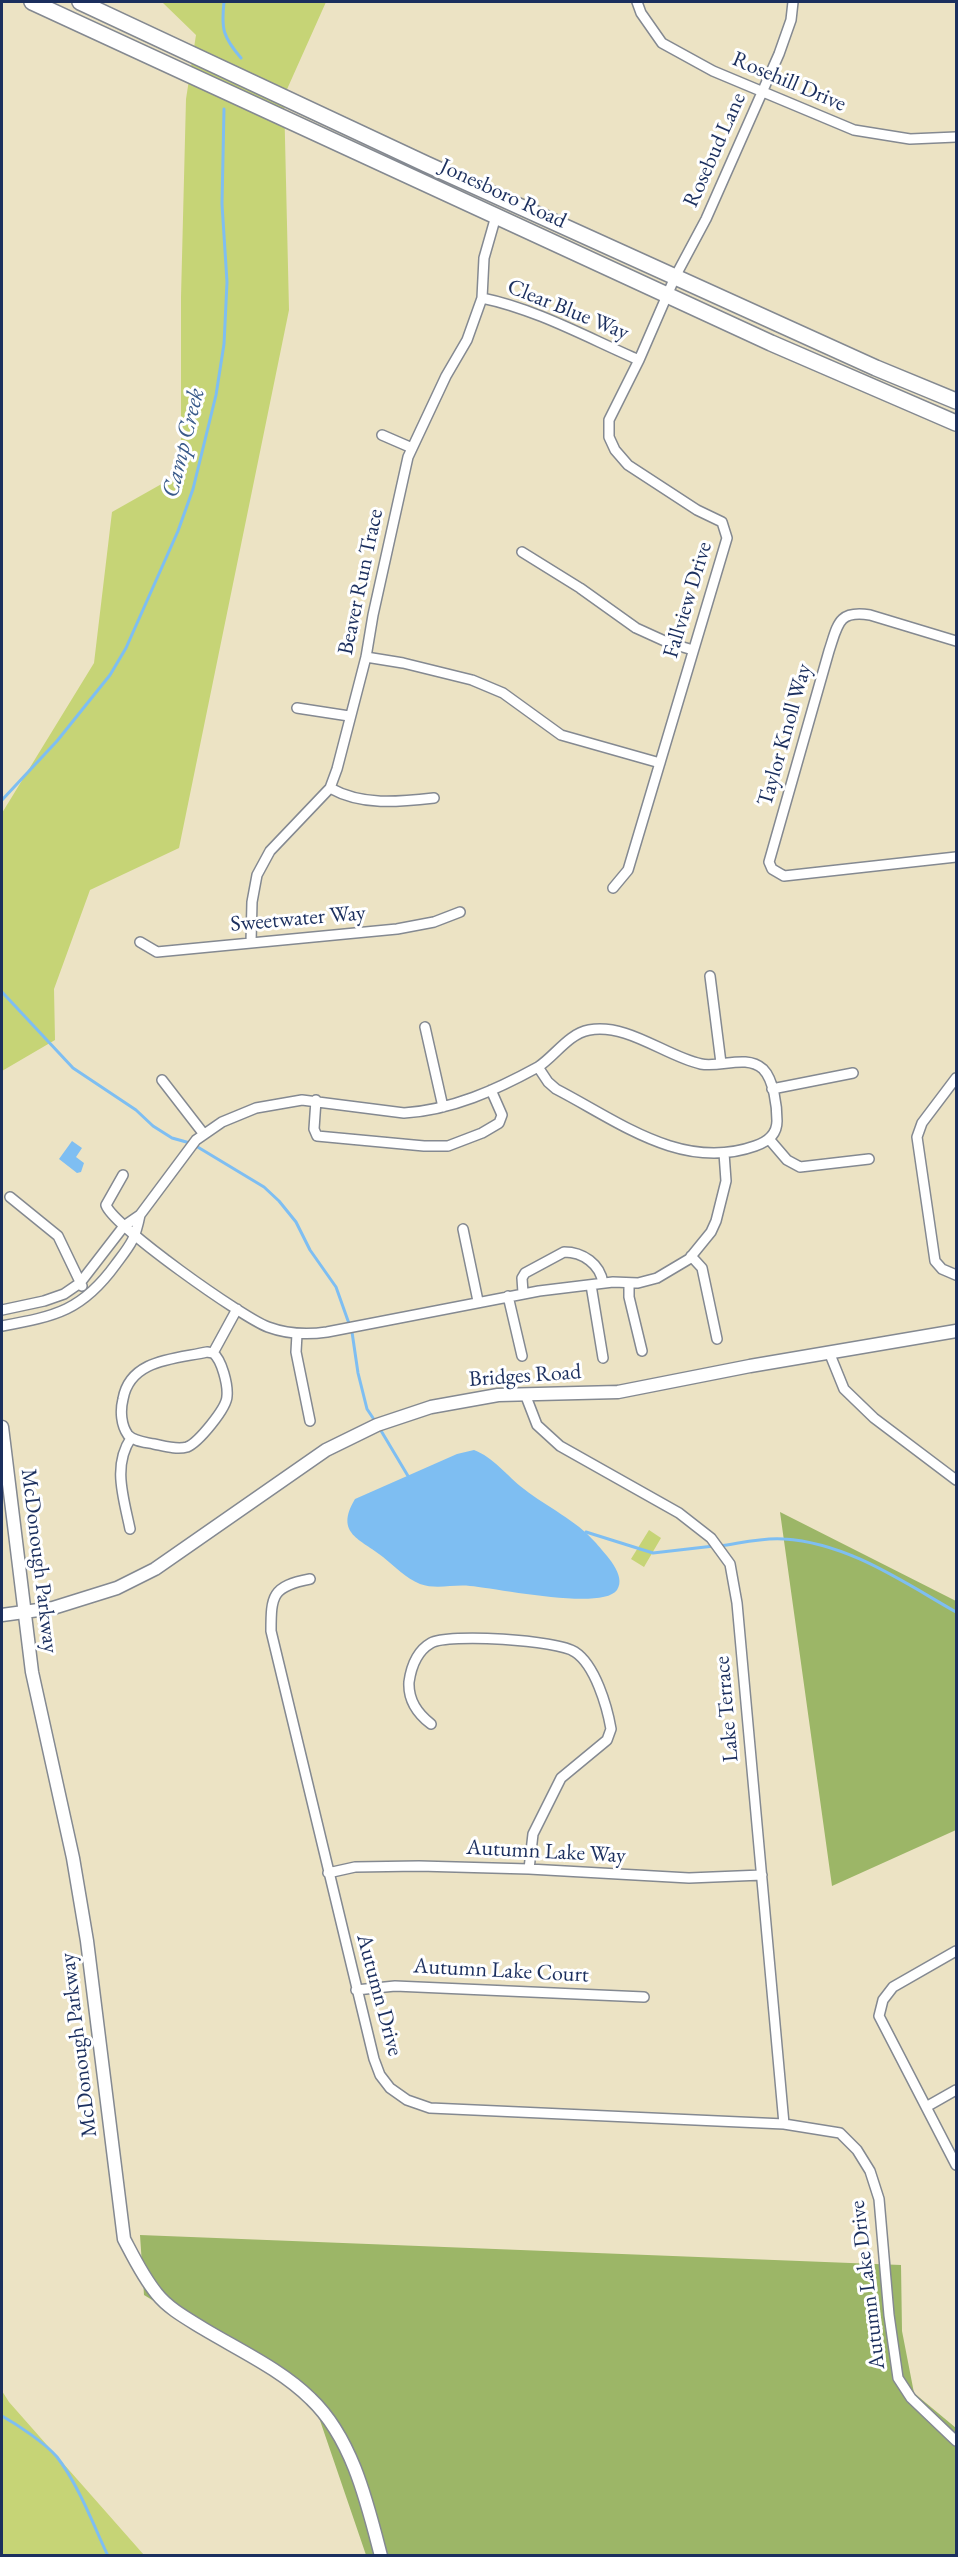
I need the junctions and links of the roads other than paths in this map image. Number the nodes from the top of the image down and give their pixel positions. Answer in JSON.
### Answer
{"nodes":[{"id":1,"x":32,"y":2,"type":"edge"},
{"id":2,"x":80,"y":2,"type":"edge"},
{"id":3,"x":637,"y":2,"type":"edge"},
{"id":4,"x":793,"y":2,"type":"edge"},
{"id":5,"x":762,"y":92,"type":"junction"},
{"id":6,"x":957,"y":137,"type":"edge"},
{"id":7,"x":496,"y":216,"type":"junction"},
{"id":8,"x":675,"y":276,"type":"junction"},
{"id":9,"x":667,"y":295,"type":"junction"},
{"id":10,"x":482,"y":298,"type":"junction"},
{"id":11,"x":639,"y":360,"type":"junction"},
{"id":12,"x":957,"y":401,"type":"edge"},
{"id":13,"x":957,"y":423,"type":"edge"},
{"id":14,"x":382,"y":435,"type":"dead end"},
{"id":15,"x":412,"y":448,"type":"junction"},
{"id":16,"x":522,"y":552,"type":"dead end"},
{"id":17,"x":957,"y":641,"type":"edge"},
{"id":18,"x":693,"y":650,"type":"junction"},
{"id":19,"x":366,"y":657,"type":"junction"},
{"id":20,"x":297,"y":708,"type":"dead end"},
{"id":21,"x":349,"y":716,"type":"junction"},
{"id":22,"x":660,"y":763,"type":"junction"},
{"id":23,"x":330,"y":788,"type":"junction"},
{"id":24,"x":434,"y":798,"type":"dead end"},
{"id":25,"x":957,"y":857,"type":"edge"},
{"id":26,"x":613,"y":888,"type":"dead end"},
{"id":27,"x":460,"y":912,"type":"dead end"},
{"id":28,"x":140,"y":942,"type":"dead end"},
{"id":29,"x":251,"y":942,"type":"junction"},
{"id":30,"x":710,"y":976,"type":"dead end"},
{"id":31,"x":425,"y":1027,"type":"dead end"},
{"id":32,"x":721,"y":1063,"type":"junction"},
{"id":33,"x":538,"y":1067,"type":"junction"},
{"id":34,"x":853,"y":1073,"type":"dead end"},
{"id":35,"x":957,"y":1078,"type":"edge"},
{"id":36,"x":162,"y":1080,"type":"dead end"},
{"id":37,"x":772,"y":1089,"type":"junction"},
{"id":38,"x":491,"y":1090,"type":"junction"},
{"id":39,"x":315,"y":1100,"type":"junction"},
{"id":40,"x":443,"y":1107,"type":"junction"},
{"id":41,"x":203,"y":1133,"type":"junction"},
{"id":42,"x":769,"y":1139,"type":"junction"},
{"id":43,"x":724,"y":1153,"type":"junction"},
{"id":44,"x":869,"y":1159,"type":"dead end"},
{"id":45,"x":123,"y":1175,"type":"dead end"},
{"id":46,"x":10,"y":1197,"type":"dead end"},
{"id":47,"x":140,"y":1215,"type":"junction"},
{"id":48,"x":124,"y":1226,"type":"junction"},
{"id":49,"x":463,"y":1228,"type":"dead end"},
{"id":50,"x":136,"y":1238,"type":"junction"},
{"id":51,"x":691,"y":1256,"type":"junction"},
{"id":52,"x":957,"y":1275,"type":"edge"},
{"id":53,"x":80,"y":1283,"type":"junction"},
{"id":54,"x":603,"y":1283,"type":"junction"},
{"id":55,"x":630,"y":1283,"type":"junction"},
{"id":56,"x":591,"y":1285,"type":"junction"},
{"id":57,"x":523,"y":1293,"type":"junction"},
{"id":58,"x":89,"y":1296,"type":"junction"},
{"id":59,"x":508,"y":1296,"type":"junction"},
{"id":60,"x":478,"y":1301,"type":"junction"},
{"id":61,"x":237,"y":1309,"type":"junction"},
{"id":62,"x":2,"y":1310,"type":"edge"},
{"id":63,"x":2,"y":1326,"type":"edge"},
{"id":64,"x":957,"y":1331,"type":"edge"},
{"id":65,"x":297,"y":1334,"type":"junction"},
{"id":66,"x":717,"y":1339,"type":"dead end"},
{"id":67,"x":642,"y":1351,"type":"dead end"},
{"id":68,"x":829,"y":1352,"type":"junction"},
{"id":69,"x":213,"y":1353,"type":"junction"},
{"id":70,"x":522,"y":1356,"type":"dead end"},
{"id":71,"x":603,"y":1358,"type":"dead end"},
{"id":72,"x":525,"y":1394,"type":"junction"},
{"id":73,"x":310,"y":1421,"type":"dead end"},
{"id":74,"x":2,"y":1427,"type":"edge"},
{"id":75,"x":130,"y":1438,"type":"junction"},
{"id":76,"x":957,"y":1480,"type":"edge"},
{"id":77,"x":130,"y":1529,"type":"dead end"},
{"id":78,"x":310,"y":1579,"type":"dead end"},
{"id":79,"x":24,"y":1612,"type":"junction"},
{"id":80,"x":2,"y":1615,"type":"edge"},
{"id":81,"x":431,"y":1724,"type":"dead end"},
{"id":82,"x":529,"y":1869,"type":"junction"},
{"id":83,"x":328,"y":1874,"type":"junction"},
{"id":84,"x":762,"y":1875,"type":"junction"},
{"id":85,"x":957,"y":1951,"type":"edge"},
{"id":86,"x":356,"y":1990,"type":"junction"},
{"id":87,"x":644,"y":1997,"type":"dead end"},
{"id":88,"x":957,"y":2090,"type":"edge"},
{"id":89,"x":926,"y":2107,"type":"junction"},
{"id":90,"x":784,"y":2124,"type":"junction"},
{"id":91,"x":957,"y":2165,"type":"edge"},
{"id":92,"x":957,"y":2441,"type":"edge"},
{"id":93,"x":381,"y":2556,"type":"edge"}],
"edges":[{"from":1,"to":7,"type":"main road","name":"Jonesboro Road"},
{"from":2,"to":8,"type":"main road","name":"Jonesboro Road"},
{"from":3,"to":5,"type":"street","name":"Rosehill Drive"},
{"from":4,"to":5,"type":"street","name":"Rosebud Lane"},
{"from":5,"to":6,"type":"street","name":"Rosehill Drive"},
{"from":5,"to":8,"type":"street","name":"Rosebud Lane"},
{"from":7,"to":9,"type":"main road","name":"Jonesboro Road"},
{"from":7,"to":10,"type":"street","name":"Beaver Run Trace"},
{"from":8,"to":9,"type":"street","name":"Fallview Drive"},
{"from":8,"to":12,"type":"main road","name":"Jonesboro Road"},
{"from":9,"to":11,"type":"street","name":"Fallview Drive"},
{"from":9,"to":13,"type":"main road","name":"Jonesboro Road"},
{"from":10,"to":11,"type":"street","name":"Clear Blue Way"},
{"from":10,"to":15,"type":"street","name":"Beaver Run Trace"},
{"from":11,"to":18,"type":"street","name":"Fallview Drive"},
{"from":14,"to":15,"type":"street"},
{"from":15,"to":19,"type":"street","name":"Beaver Run Trace"},
{"from":16,"to":18,"type":"street"},
{"from":17,"to":25,"type":"street","name":"Taylor Knoll Way"},
{"from":18,"to":22,"type":"street","name":"Fallview Drive"},
{"from":19,"to":21,"type":"street","name":"Beaver Run Trace"},
{"from":19,"to":22,"type":"street"},
{"from":20,"to":21,"type":"street"},
{"from":21,"to":23,"type":"street","name":"Beaver Run Trace"},
{"from":22,"to":26,"type":"street","name":"Fallview Drive"},
{"from":23,"to":24,"type":"street"},
{"from":23,"to":29,"type":"street","name":"Beaver Run Trace"},
{"from":27,"to":29,"type":"street","name":"Sweetwater Way"},
{"from":28,"to":29,"type":"street","name":"Sweetwater Way"},
{"from":30,"to":32,"type":"street"},
{"from":31,"to":40,"type":"street"},
{"from":32,"to":33,"type":"street"},
{"from":32,"to":37,"type":"street"},
{"from":33,"to":38,"type":"street"},
{"from":33,"to":43,"type":"street"},
{"from":34,"to":37,"type":"street"},
{"from":35,"to":52,"type":"street"},
{"from":36,"to":41,"type":"street"},
{"from":37,"to":42,"type":"street"},
{"from":38,"to":39,"type":"street"},
{"from":38,"to":40,"type":"street"},
{"from":39,"to":40,"type":"street"},
{"from":39,"to":41,"type":"street"},
{"from":41,"to":47,"type":"street"},
{"from":42,"to":43,"type":"street"},
{"from":42,"to":44,"type":"street"},
{"from":43,"to":51,"type":"street"},
{"from":45,"to":48,"type":"street"},
{"from":46,"to":53,"type":"street"},
{"from":47,"to":48,"type":"street"},
{"from":47,"to":50,"type":"street"},
{"from":48,"to":50,"type":"street"},
{"from":48,"to":53,"type":"street"},
{"from":49,"to":60,"type":"street"},
{"from":50,"to":58,"type":"street"},
{"from":50,"to":61,"type":"street"},
{"from":51,"to":55,"type":"street"},
{"from":51,"to":66,"type":"street"},
{"from":53,"to":58,"type":"street"},
{"from":53,"to":62,"type":"street"},
{"from":54,"to":55,"type":"street"},
{"from":54,"to":56,"type":"street"},
{"from":54,"to":57,"type":"street"},
{"from":55,"to":67,"type":"street"},
{"from":56,"to":57,"type":"street"},
{"from":56,"to":71,"type":"street"},
{"from":57,"to":59,"type":"street"},
{"from":58,"to":63,"type":"street"},
{"from":59,"to":60,"type":"street"},
{"from":59,"to":70,"type":"street"},
{"from":60,"to":65,"type":"street"},
{"from":61,"to":65,"type":"street"},
{"from":61,"to":69,"type":"street"},
{"from":64,"to":68,"type":"street","name":"Bridges Road"},
{"from":65,"to":73,"type":"street"},
{"from":68,"to":72,"type":"street","name":"Bridges Road"},
{"from":68,"to":76,"type":"street"},
{"from":69,"to":75,"type":"street"},
{"from":69,"to":75,"type":"street"},
{"from":72,"to":79,"type":"street","name":"Bridges Road"},
{"from":72,"to":84,"type":"street","name":"Lake Terrace"},
{"from":74,"to":79,"type":"street","name":"McDonough Parkway"},
{"from":75,"to":77,"type":"street"},
{"from":78,"to":83,"type":"street","name":"Autumn Drive"},
{"from":79,"to":80,"type":"street","name":"Bridges Road"},
{"from":79,"to":93,"type":"street","name":"McDonough Parkway"},
{"from":81,"to":82,"type":"street"},
{"from":82,"to":83,"type":"street","name":"Autumn Lake Way"},
{"from":82,"to":84,"type":"street","name":"Autumn Lake Way"},
{"from":83,"to":86,"type":"street","name":"Autumn Drive"},
{"from":84,"to":90,"type":"street","name":"Lake Terrace"},
{"from":85,"to":89,"type":"street"},
{"from":86,"to":87,"type":"street","name":"Autumn Lake Court"},
{"from":86,"to":90,"type":"street","name":"Autumn Drive"},
{"from":88,"to":89,"type":"street"},
{"from":89,"to":91,"type":"street"},
{"from":90,"to":92,"type":"street","name":"Autumn Lake Drive"}]}
